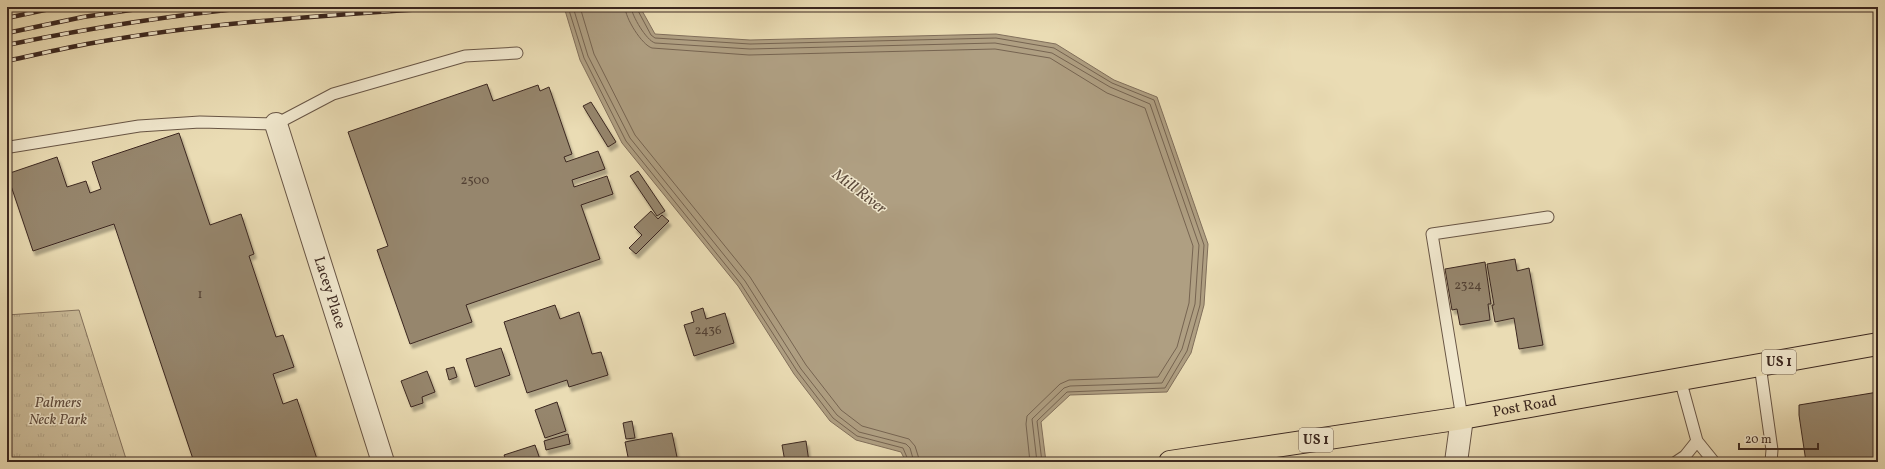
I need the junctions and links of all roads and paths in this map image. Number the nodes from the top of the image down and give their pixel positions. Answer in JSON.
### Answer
{"nodes":[{"id":1,"x":517,"y":53,"type":"dead end"},
{"id":2,"x":276,"y":124,"type":"junction"},
{"id":3,"x":10,"y":147,"type":"dead end"},
{"id":4,"x":1548,"y":217,"type":"dead end"},
{"id":5,"x":1878,"y":344,"type":"edge"},
{"id":6,"x":1760,"y":365,"type":"junction"},
{"id":7,"x":1680,"y":379,"type":"junction"},
{"id":8,"x":1462,"y":418,"type":"junction"},
{"id":9,"x":1697,"y":441,"type":"junction"},
{"id":10,"x":383,"y":462,"type":"edge"},
{"id":11,"x":1170,"y":462,"type":"edge"},
{"id":12,"x":1456,"y":462,"type":"edge"},
{"id":13,"x":1676,"y":462,"type":"edge"},
{"id":14,"x":1714,"y":462,"type":"edge"},
{"id":15,"x":1771,"y":462,"type":"edge"}],
"edges":[{"from":1,"to":2,"type":"lane"},
{"from":2,"to":3,"type":"lane"},
{"from":2,"to":10,"type":"street","name":"Lacey Place"},
{"from":4,"to":8,"type":"lane"},
{"from":5,"to":6,"type":"main road","name":"Post Road","number":"US 1"},
{"from":6,"to":7,"type":"main road","name":"Post Road","number":"US 1"},
{"from":6,"to":15,"type":"lane"},
{"from":7,"to":8,"type":"main road","name":"Post Road","number":"US 1"},
{"from":7,"to":9,"type":"lane"},
{"from":8,"to":11,"type":"main road","name":"Post Road","number":"US 1"},
{"from":8,"to":12,"type":"street"},
{"from":9,"to":13,"type":"lane"},
{"from":9,"to":14,"type":"lane"}]}
